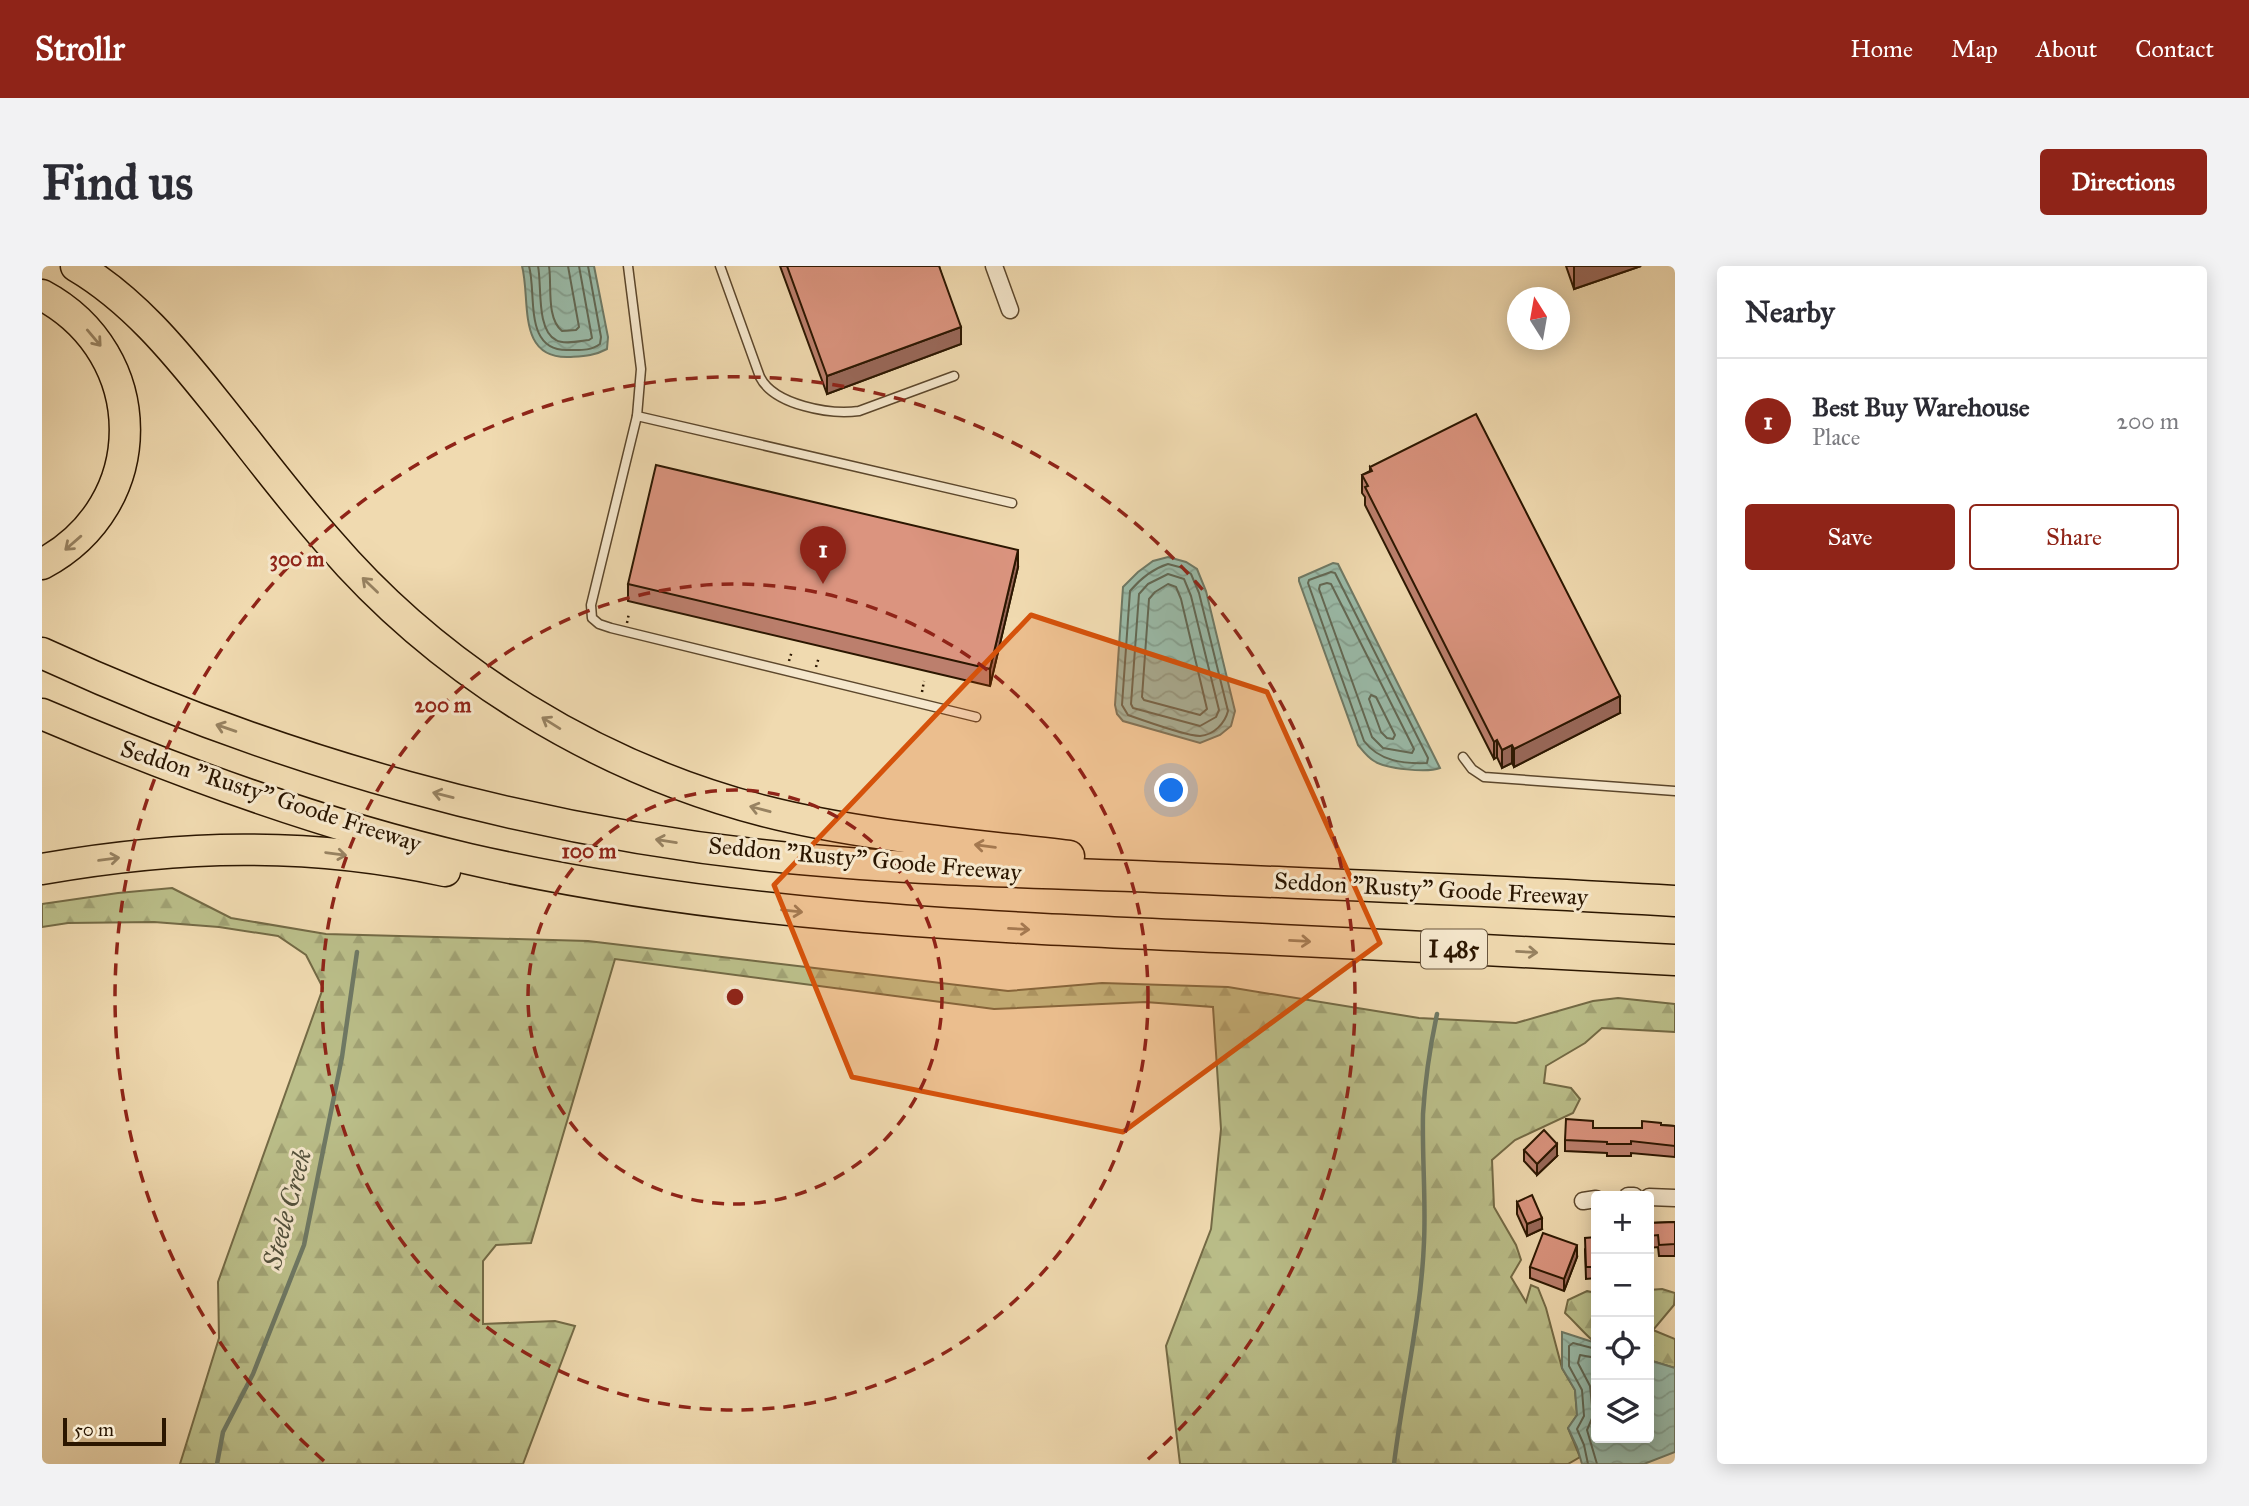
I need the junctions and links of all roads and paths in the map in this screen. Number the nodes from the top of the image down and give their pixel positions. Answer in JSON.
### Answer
{"nodes":[{"id":1,"x":76,"y":266,"type":"edge"},
{"id":2,"x":628,"y":266,"type":"edge"},
{"id":3,"x":720,"y":266,"type":"edge"},
{"id":4,"x":994,"y":266,"type":"edge"},
{"id":5,"x":42,"y":295,"type":"edge"},
{"id":6,"x":1010,"y":310,"type":"dead end"},
{"id":7,"x":954,"y":376,"type":"dead end"},
{"id":8,"x":637,"y":416,"type":"junction"},
{"id":9,"x":1012,"y":503,"type":"dead end"},
{"id":10,"x":42,"y":564,"type":"edge"},
{"id":11,"x":42,"y":653,"type":"edge"},
{"id":12,"x":42,"y":713,"type":"edge"},
{"id":13,"x":976,"y":717,"type":"dead end"},
{"id":14,"x":1463,"y":757,"type":"dead end"},
{"id":15,"x":1675,"y":791,"type":"edge"},
{"id":16,"x":42,"y":869,"type":"edge"},
{"id":17,"x":1271,"y":882,"type":"junction"},
{"id":18,"x":1675,"y":901,"type":"edge"},
{"id":19,"x":740,"y":906,"type":"junction"},
{"id":20,"x":1675,"y":960,"type":"edge"},
{"id":21,"x":1654,"y":1197,"type":"edge"},
{"id":22,"x":1675,"y":1198,"type":"edge"}],
"edges":[{"from":17,"to":1,"type":"highway","one_way":true},
{"from":2,"to":8,"type":"lane"},
{"from":3,"to":7,"type":"lane"},
{"from":4,"to":6,"type":"street"},
{"from":5,"to":10,"type":"highway","one_way":true},
{"from":8,"to":9,"type":"lane"},
{"from":8,"to":13,"type":"lane"},
{"from":17,"to":11,"type":"highway","name":"Seddon \"Rusty\" Goode Freeway","one_way":true},
{"from":12,"to":19,"type":"highway","name":"Seddon \"Rusty\" Goode Freeway","number":"I 485"},
{"from":14,"to":15,"type":"lane"},
{"from":16,"to":19,"type":"highway","one_way":true},
{"from":17,"to":18,"type":"highway","name":"Seddon \"Rusty\" Goode Freeway"},
{"from":19,"to":20,"type":"highway","name":"Seddon \"Rusty\" Goode Freeway","number":"I 485","one_way":true},
{"from":21,"to":22,"type":"street"}]}
